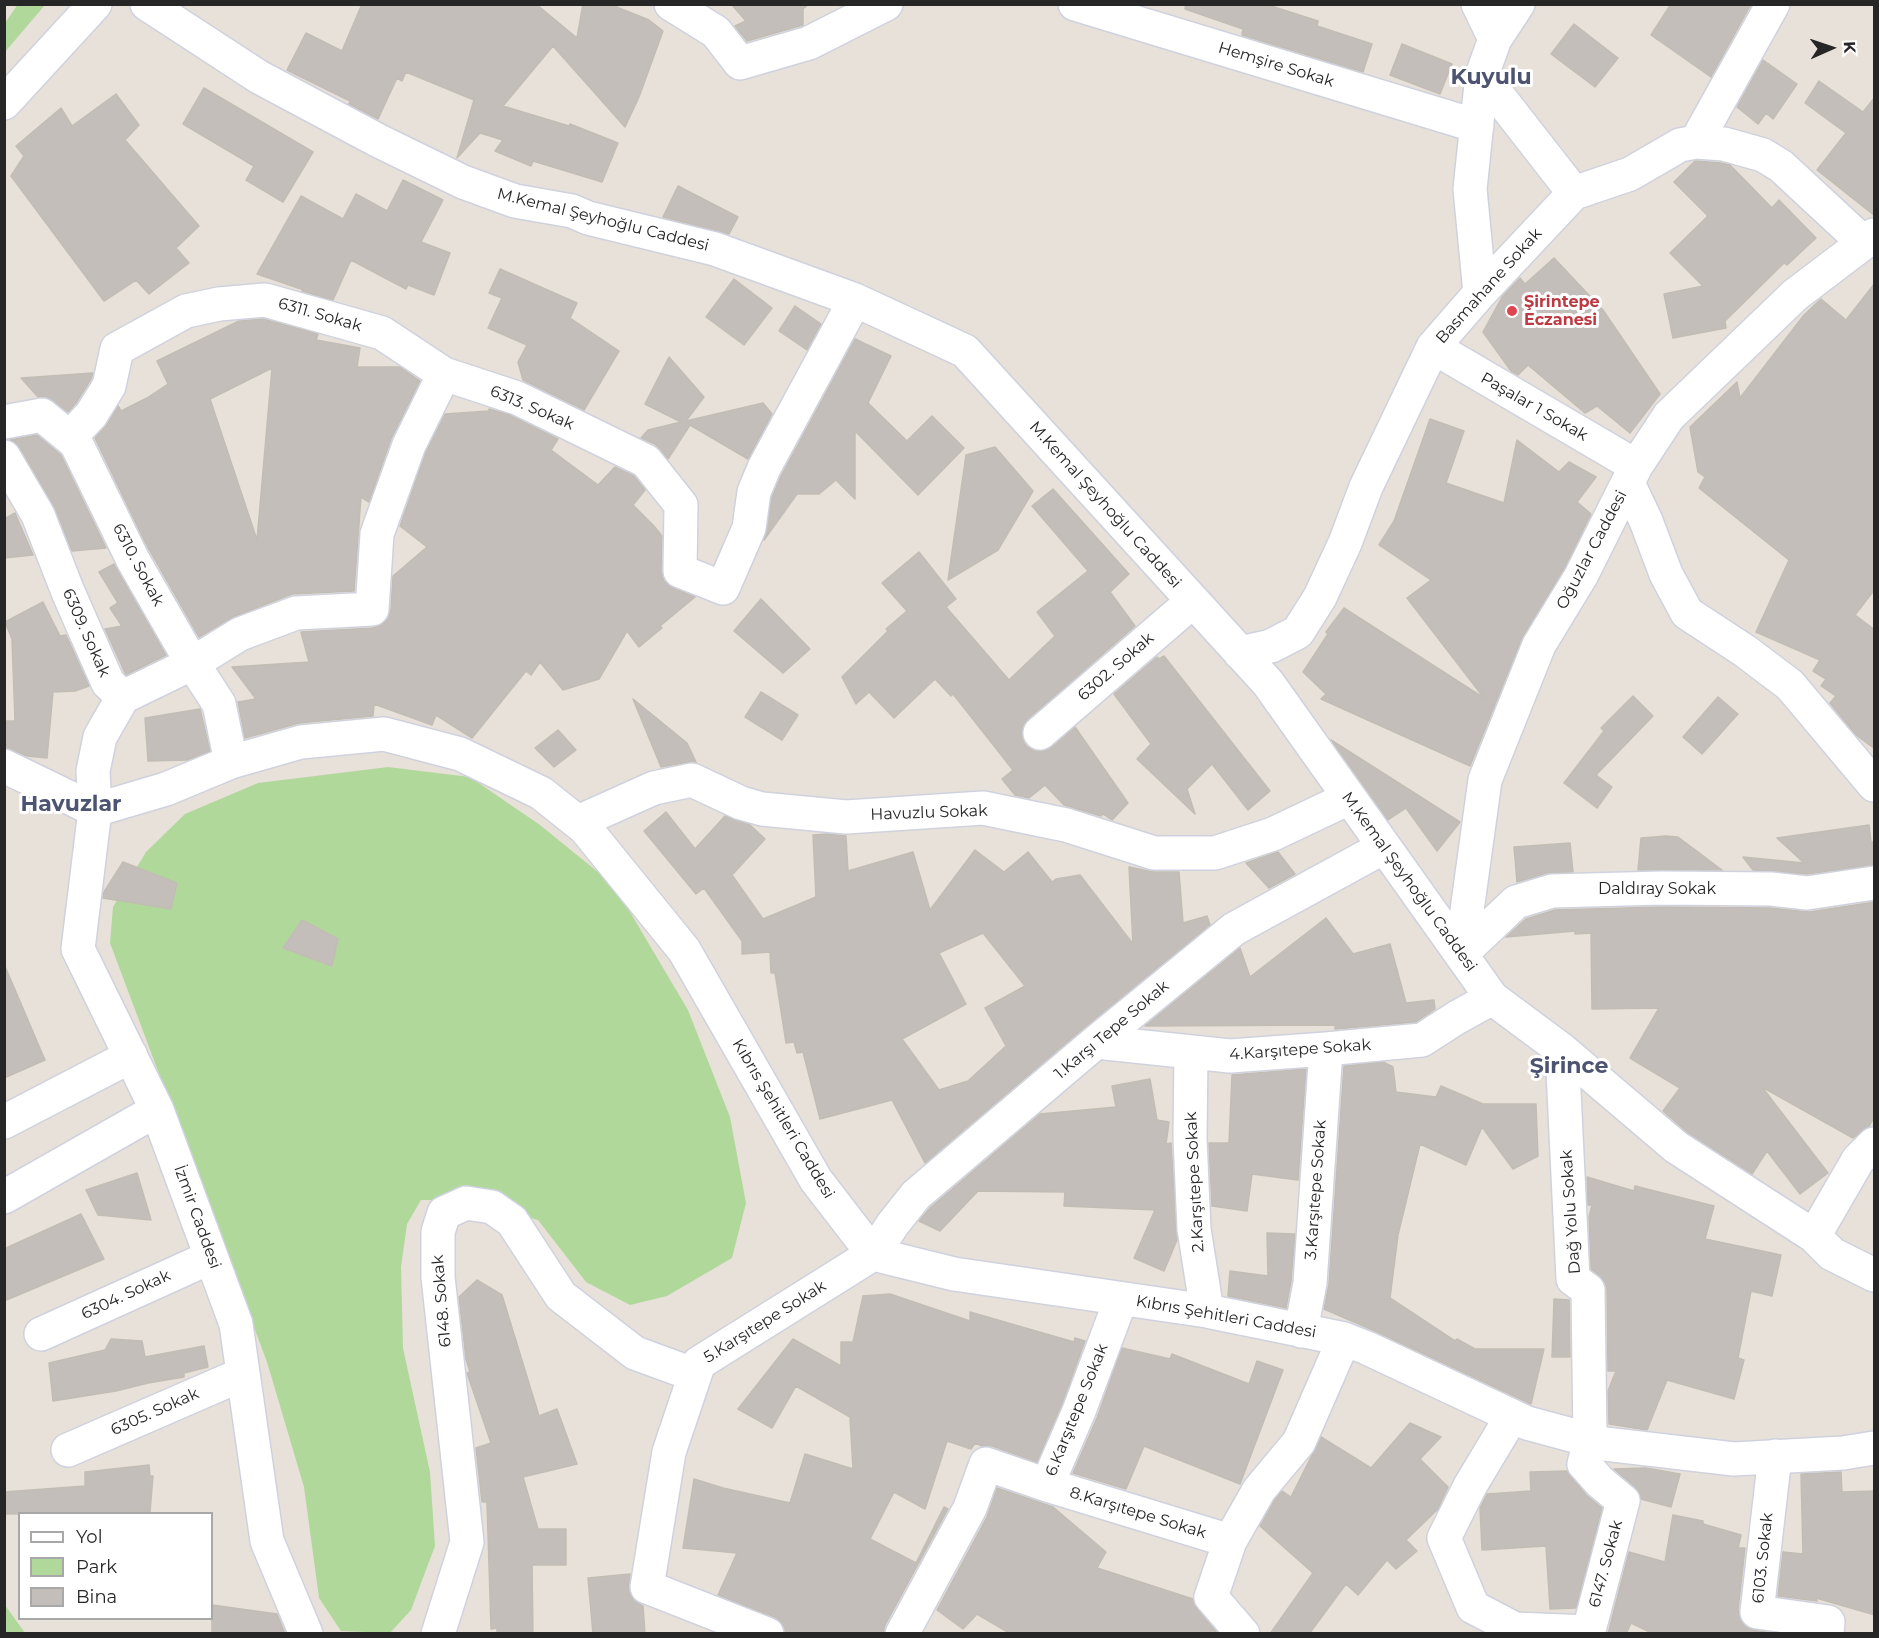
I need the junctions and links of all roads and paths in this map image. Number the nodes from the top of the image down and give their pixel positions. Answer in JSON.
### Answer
{"nodes":[{"id":1,"x":96,"y":4,"type":"edge"},
{"id":2,"x":147,"y":4,"type":"edge"},
{"id":3,"x":671,"y":4,"type":"edge"},
{"id":4,"x":886,"y":4,"type":"edge"},
{"id":5,"x":1075,"y":4,"type":"edge"},
{"id":6,"x":1478,"y":4,"type":"edge"},
{"id":7,"x":1518,"y":4,"type":"edge"},
{"id":8,"x":1773,"y":4,"type":"edge"},
{"id":9,"x":711,"y":18,"type":"edge"},
{"id":10,"x":1495,"y":39,"type":"junction"},
{"id":11,"x":1482,"y":75,"type":"junction"},
{"id":12,"x":4,"y":104,"type":"edge"},
{"id":13,"x":1477,"y":126,"type":"junction"},
{"id":14,"x":1696,"y":142,"type":"junction"},
{"id":15,"x":1574,"y":193,"type":"junction"},
{"id":16,"x":1869,"y":239,"type":"edge"},
{"id":17,"x":1480,"y":293,"type":"junction"},
{"id":18,"x":855,"y":300,"type":"junction"},
{"id":19,"x":1433,"y":347,"type":"junction"},
{"id":20,"x":444,"y":374,"type":"junction"},
{"id":21,"x":4,"y":422,"type":"edge"},
{"id":22,"x":70,"y":437,"type":"junction"},
{"id":23,"x":4,"y":457,"type":"edge"},
{"id":24,"x":1632,"y":474,"type":"junction"},
{"id":25,"x":1193,"y":601,"type":"junction"},
{"id":26,"x":1239,"y":652,"type":"junction"},
{"id":27,"x":193,"y":663,"type":"junction"},
{"id":28,"x":123,"y":697,"type":"junction"},
{"id":29,"x":1040,"y":733,"type":"dead end"},
{"id":30,"x":231,"y":762,"type":"junction"},
{"id":31,"x":4,"y":766,"type":"edge"},
{"id":32,"x":1875,"y":785,"type":"edge"},
{"id":33,"x":1349,"y":798,"type":"junction"},
{"id":34,"x":95,"y":810,"type":"junction"},
{"id":35,"x":578,"y":822,"type":"junction"},
{"id":36,"x":1384,"y":847,"type":"junction"},
{"id":37,"x":1875,"y":883,"type":"edge"},
{"id":38,"x":1461,"y":954,"type":"junction"},
{"id":39,"x":1492,"y":998,"type":"junction"},
{"id":40,"x":1096,"y":1042,"type":"junction"},
{"id":41,"x":1326,"y":1049,"type":"junction"},
{"id":42,"x":1562,"y":1050,"type":"junction"},
{"id":43,"x":1191,"y":1052,"type":"junction"},
{"id":44,"x":131,"y":1056,"type":"junction"},
{"id":45,"x":157,"y":1110,"type":"junction"},
{"id":46,"x":4,"y":1122,"type":"edge"},
{"id":47,"x":1875,"y":1144,"type":"edge"},
{"id":48,"x":4,"y":1197,"type":"edge"},
{"id":49,"x":1814,"y":1236,"type":"junction"},
{"id":50,"x":873,"y":1254,"type":"junction"},
{"id":51,"x":211,"y":1257,"type":"junction"},
{"id":52,"x":1875,"y":1275,"type":"edge"},
{"id":53,"x":1121,"y":1299,"type":"junction"},
{"id":54,"x":1207,"y":1311,"type":"junction"},
{"id":55,"x":1301,"y":1331,"type":"junction"},
{"id":56,"x":41,"y":1334,"type":"dead end"},
{"id":57,"x":1344,"y":1340,"type":"junction"},
{"id":58,"x":243,"y":1374,"type":"junction"},
{"id":59,"x":695,"y":1375,"type":"junction"},
{"id":60,"x":1512,"y":1416,"type":"junction"},
{"id":61,"x":1590,"y":1440,"type":"junction"},
{"id":62,"x":1875,"y":1448,"type":"edge"},
{"id":63,"x":68,"y":1450,"type":"dead end"},
{"id":64,"x":1775,"y":1456,"type":"junction"},
{"id":65,"x":1047,"y":1485,"type":"junction"},
{"id":66,"x":1230,"y":1541,"type":"junction"},
{"id":67,"x":1588,"y":1633,"type":"edge"},
{"id":68,"x":306,"y":1634,"type":"edge"},
{"id":69,"x":438,"y":1634,"type":"edge"},
{"id":70,"x":768,"y":1634,"type":"edge"},
{"id":71,"x":902,"y":1634,"type":"edge"},
{"id":72,"x":1243,"y":1634,"type":"edge"},
{"id":73,"x":1827,"y":1634,"type":"edge"}],
"edges":[{"from":1,"to":12,"type":"street"},
{"from":2,"to":18,"type":"street","name":"M.Kemal Şeyhoğlu Caddesi"},
{"from":3,"to":9,"type":"street"},
{"from":4,"to":9,"type":"street"},
{"from":5,"to":13,"type":"street","name":"Hemşire Sokak"},
{"from":6,"to":10,"type":"street"},
{"from":7,"to":10,"type":"street"},
{"from":8,"to":14,"type":"street"},
{"from":10,"to":11,"type":"street"},
{"from":11,"to":13,"type":"street"},
{"from":11,"to":15,"type":"street"},
{"from":13,"to":17,"type":"street"},
{"from":14,"to":15,"type":"street","name":"Basmahane Sokak"},
{"from":14,"to":16,"type":"street","name":"Basmahane Sokak"},
{"from":15,"to":17,"type":"street","name":"Basmahane Sokak"},
{"from":16,"to":24,"type":"street","name":"Oğuzlar Caddesi"},
{"from":17,"to":19,"type":"street","name":"Basmahane Sokak"},
{"from":18,"to":20,"type":"street","name":"6313. Sokak"},
{"from":18,"to":25,"type":"street","name":"M.Kemal Şeyhoğlu Caddesi"},
{"from":19,"to":24,"type":"street","name":"Paşalar 1 Sokak"},
{"from":19,"to":26,"type":"street","name":"Basmahane Sokak"},
{"from":20,"to":22,"type":"street","name":"6311. Sokak"},
{"from":20,"to":27,"type":"street"},
{"from":21,"to":22,"type":"street","name":"6310. Sokak"},
{"from":22,"to":27,"type":"street","name":"6310. Sokak"},
{"from":23,"to":28,"type":"street","name":"6309. Sokak"},
{"from":24,"to":32,"type":"street"},
{"from":24,"to":38,"type":"street","name":"Oğuzlar Caddesi"},
{"from":25,"to":26,"type":"street","name":"M.Kemal Şeyhoğlu Caddesi"},
{"from":25,"to":29,"type":"street","name":"6302. Sokak"},
{"from":26,"to":33,"type":"street","name":"M.Kemal Şeyhoğlu Caddesi"},
{"from":27,"to":28,"type":"street"},
{"from":27,"to":30,"type":"street","name":"6310. Sokak"},
{"from":28,"to":34,"type":"street"},
{"from":30,"to":34,"type":"street","name":"Kıbrıs Şehitleri Caddesi"},
{"from":30,"to":35,"type":"street","name":"Kıbrıs Şehitleri Caddesi"},
{"from":31,"to":34,"type":"street"},
{"from":33,"to":35,"type":"street","name":"Havuzlu Sokak"},
{"from":33,"to":36,"type":"street","name":"M.Kemal Şeyhoğlu Caddesi"},
{"from":34,"to":44,"type":"street","name":"İzmir Caddesi"},
{"from":35,"to":50,"type":"street","name":"Kıbrıs Şehitleri Caddesi"},
{"from":36,"to":38,"type":"street","name":"M.Kemal Şeyhoğlu Caddesi"},
{"from":36,"to":40,"type":"street","name":"1.Karşı Tepe Sokak"},
{"from":37,"to":38,"type":"street","name":"Daldıray Sokak"},
{"from":38,"to":39,"type":"street","name":"M.Kemal Şeyhoğlu Caddesi"},
{"from":39,"to":41,"type":"street","name":"4.Karşıtepe Sokak"},
{"from":39,"to":42,"type":"street","name":"M.Kemal Şeyhoğlu Caddesi"},
{"from":40,"to":43,"type":"street","name":"4.Karşıtepe Sokak"},
{"from":40,"to":50,"type":"street","name":"1.Karşı Tepe Sokak"},
{"from":41,"to":43,"type":"street","name":"4.Karşıtepe Sokak"},
{"from":41,"to":55,"type":"street","name":"3.Karşıtepe Sokak"},
{"from":42,"to":49,"type":"street","name":"M.Kemal Şeyhoğlu Caddesi"},
{"from":42,"to":61,"type":"street","name":"Dağ Yolu Sokak"},
{"from":43,"to":54,"type":"street","name":"2.Karşıtepe Sokak"},
{"from":44,"to":45,"type":"street","name":"İzmir Caddesi"},
{"from":44,"to":46,"type":"street"},
{"from":45,"to":48,"type":"street"},
{"from":45,"to":51,"type":"street","name":"İzmir Caddesi"},
{"from":47,"to":49,"type":"street"},
{"from":49,"to":52,"type":"street","name":"M.Kemal Şeyhoğlu Caddesi"},
{"from":50,"to":53,"type":"street","name":"Kıbrıs Şehitleri Caddesi"},
{"from":50,"to":59,"type":"street","name":"5.Karşıtepe Sokak"},
{"from":51,"to":56,"type":"street","name":"6304. Sokak"},
{"from":51,"to":58,"type":"street","name":"İzmir Caddesi"},
{"from":53,"to":54,"type":"street","name":"Kıbrıs Şehitleri Caddesi"},
{"from":53,"to":65,"type":"street","name":"6.Karşıtepe Sokak"},
{"from":54,"to":55,"type":"street","name":"Kıbrıs Şehitleri Caddesi"},
{"from":55,"to":57,"type":"street","name":"Kıbrıs Şehitleri Caddesi"},
{"from":57,"to":60,"type":"street","name":"Kıbrıs Şehitleri Caddesi"},
{"from":57,"to":66,"type":"street"},
{"from":58,"to":63,"type":"street","name":"6305. Sokak"},
{"from":58,"to":68,"type":"street","name":"İzmir Caddesi"},
{"from":59,"to":69,"type":"street","name":"6148. Sokak"},
{"from":59,"to":70,"type":"street","name":"5.Karşıtepe Sokak"},
{"from":60,"to":61,"type":"street","name":"Kıbrıs Şehitleri Caddesi"},
{"from":60,"to":67,"type":"street"},
{"from":61,"to":64,"type":"street","name":"Kıbrıs Şehitleri Caddesi"},
{"from":61,"to":67,"type":"street","name":"6147. Sokak"},
{"from":62,"to":64,"type":"street","name":"Kıbrıs Şehitleri Caddesi"},
{"from":64,"to":73,"type":"street","name":"6103. Sokak"},
{"from":65,"to":66,"type":"street","name":"8.Karşıtepe Sokak"},
{"from":65,"to":71,"type":"street","name":"6.Karşıtepe Sokak"},
{"from":66,"to":72,"type":"street"}]}
